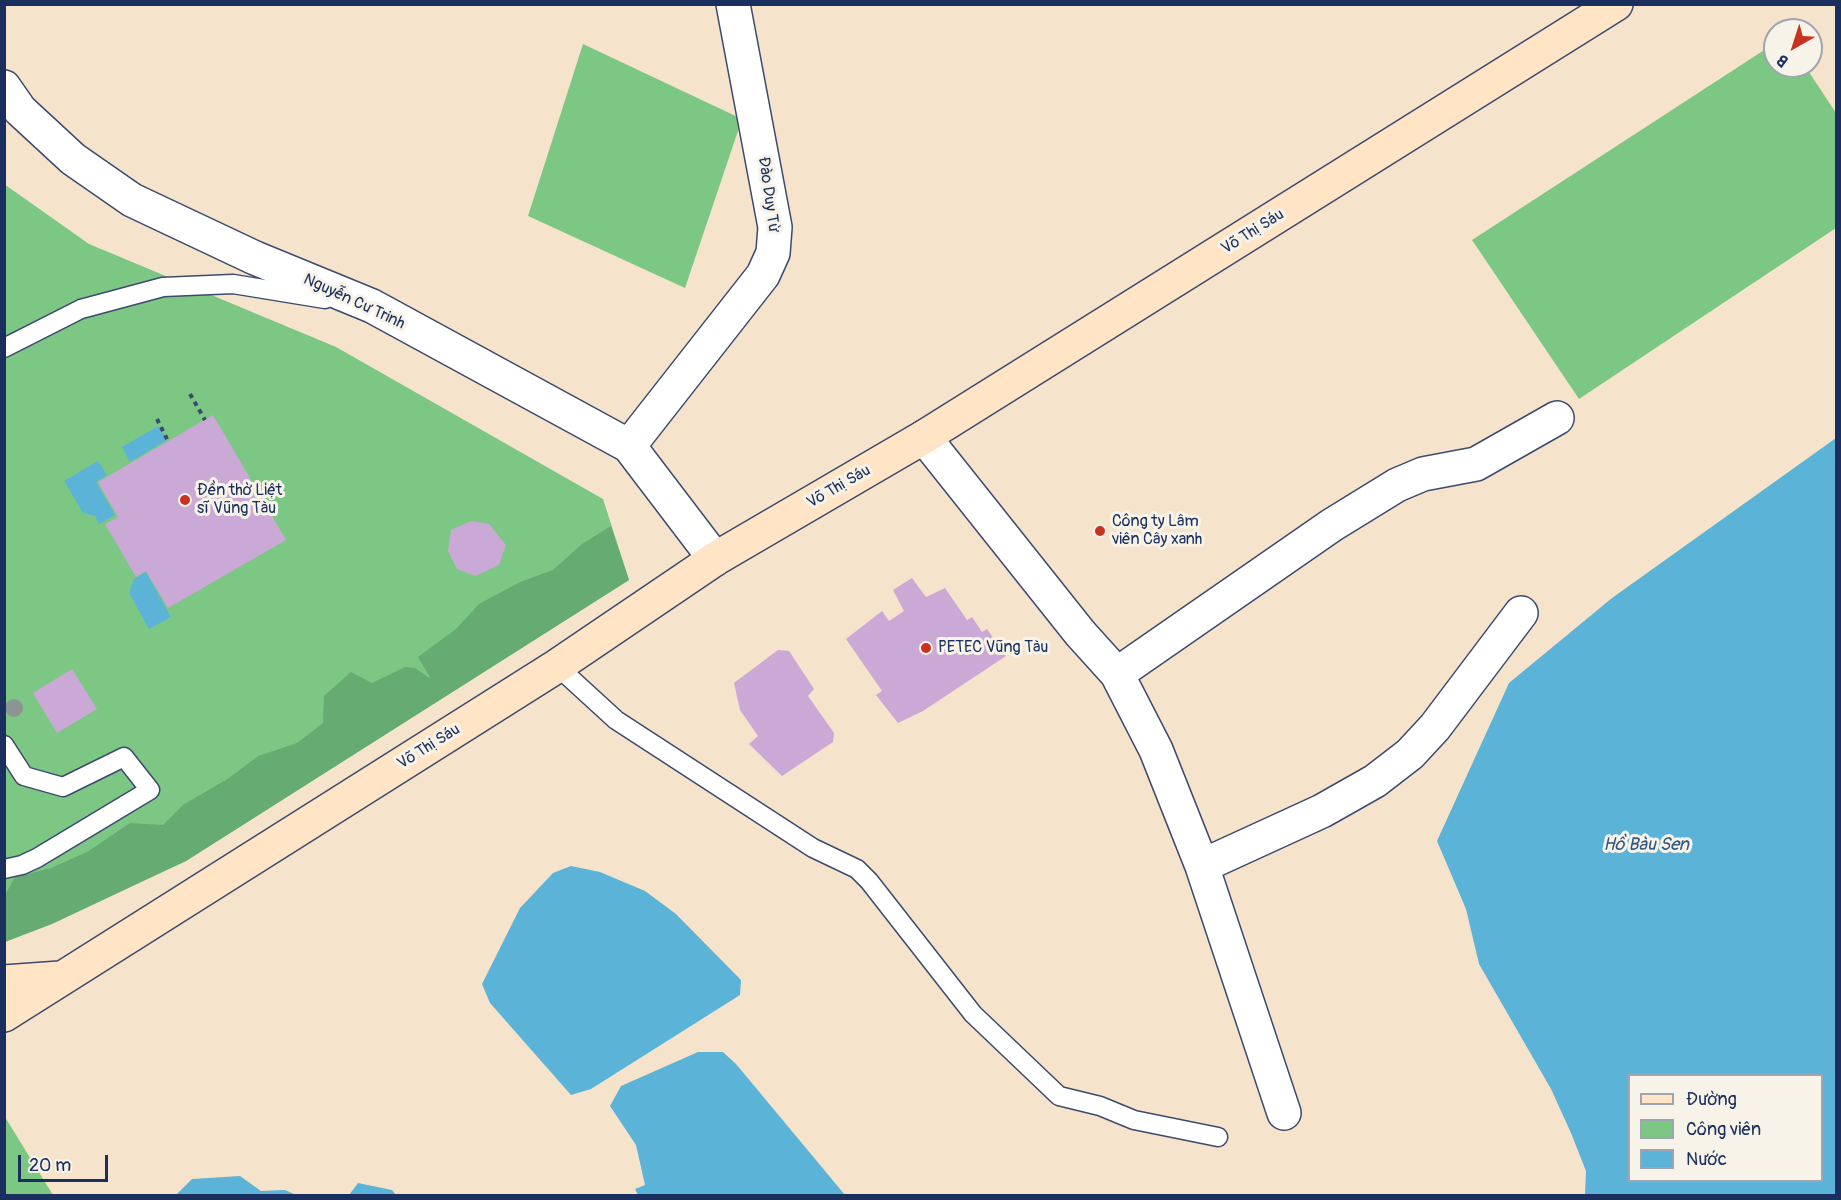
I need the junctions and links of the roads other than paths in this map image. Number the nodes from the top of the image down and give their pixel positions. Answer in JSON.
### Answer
{"nodes":[{"id":1,"x":1616,"y":4,"type":"edge"},
{"id":2,"x":734,"y":5,"type":"edge"},
{"id":3,"x":4,"y":87,"type":"edge"},
{"id":4,"x":372,"y":306,"type":"junction"},
{"id":5,"x":4,"y":348,"type":"edge"},
{"id":6,"x":1557,"y":418,"type":"dead end"},
{"id":7,"x":924,"y":437,"type":"junction"},
{"id":8,"x":629,"y":446,"type":"junction"},
{"id":9,"x":715,"y":558,"type":"junction"},
{"id":10,"x":1521,"y":613,"type":"dead end"},
{"id":11,"x":557,"y":666,"type":"junction"},
{"id":12,"x":1117,"y":674,"type":"junction"},
{"id":13,"x":4,"y":745,"type":"edge"},
{"id":14,"x":1202,"y":866,"type":"junction"},
{"id":15,"x":4,"y":869,"type":"edge"},
{"id":16,"x":67,"y":978,"type":"junction"},
{"id":17,"x":4,"y":982,"type":"edge"},
{"id":18,"x":4,"y":1016,"type":"edge"},
{"id":19,"x":1284,"y":1113,"type":"dead end"},
{"id":20,"x":1218,"y":1137,"type":"dead end"}],
"edges":[{"from":1,"to":7,"type":"main road","name":"Võ Thị Sáu"},
{"from":2,"to":8,"type":"street","name":"Đào Duy Từ"},
{"from":3,"to":4,"type":"street","name":"Nguyễn Cư Trinh"},
{"from":4,"to":5,"type":"lane"},
{"from":4,"to":8,"type":"street","name":"Nguyễn Cư Trinh"},
{"from":6,"to":12,"type":"street"},
{"from":7,"to":9,"type":"main road","name":"Võ Thị Sáu"},
{"from":7,"to":12,"type":"street"},
{"from":8,"to":9,"type":"street","name":"Nguyễn Cư Trinh"},
{"from":9,"to":11,"type":"main road","name":"Võ Thị Sáu"},
{"from":10,"to":14,"type":"street"},
{"from":11,"to":16,"type":"main road","name":"Võ Thị Sáu"},
{"from":11,"to":20,"type":"lane"},
{"from":12,"to":14,"type":"street"},
{"from":13,"to":15,"type":"lane"},
{"from":14,"to":19,"type":"street"},
{"from":16,"to":17,"type":"main road","name":"Võ Thị Sáu"},
{"from":16,"to":18,"type":"main road","name":"Võ Thị Sáu"}]}
